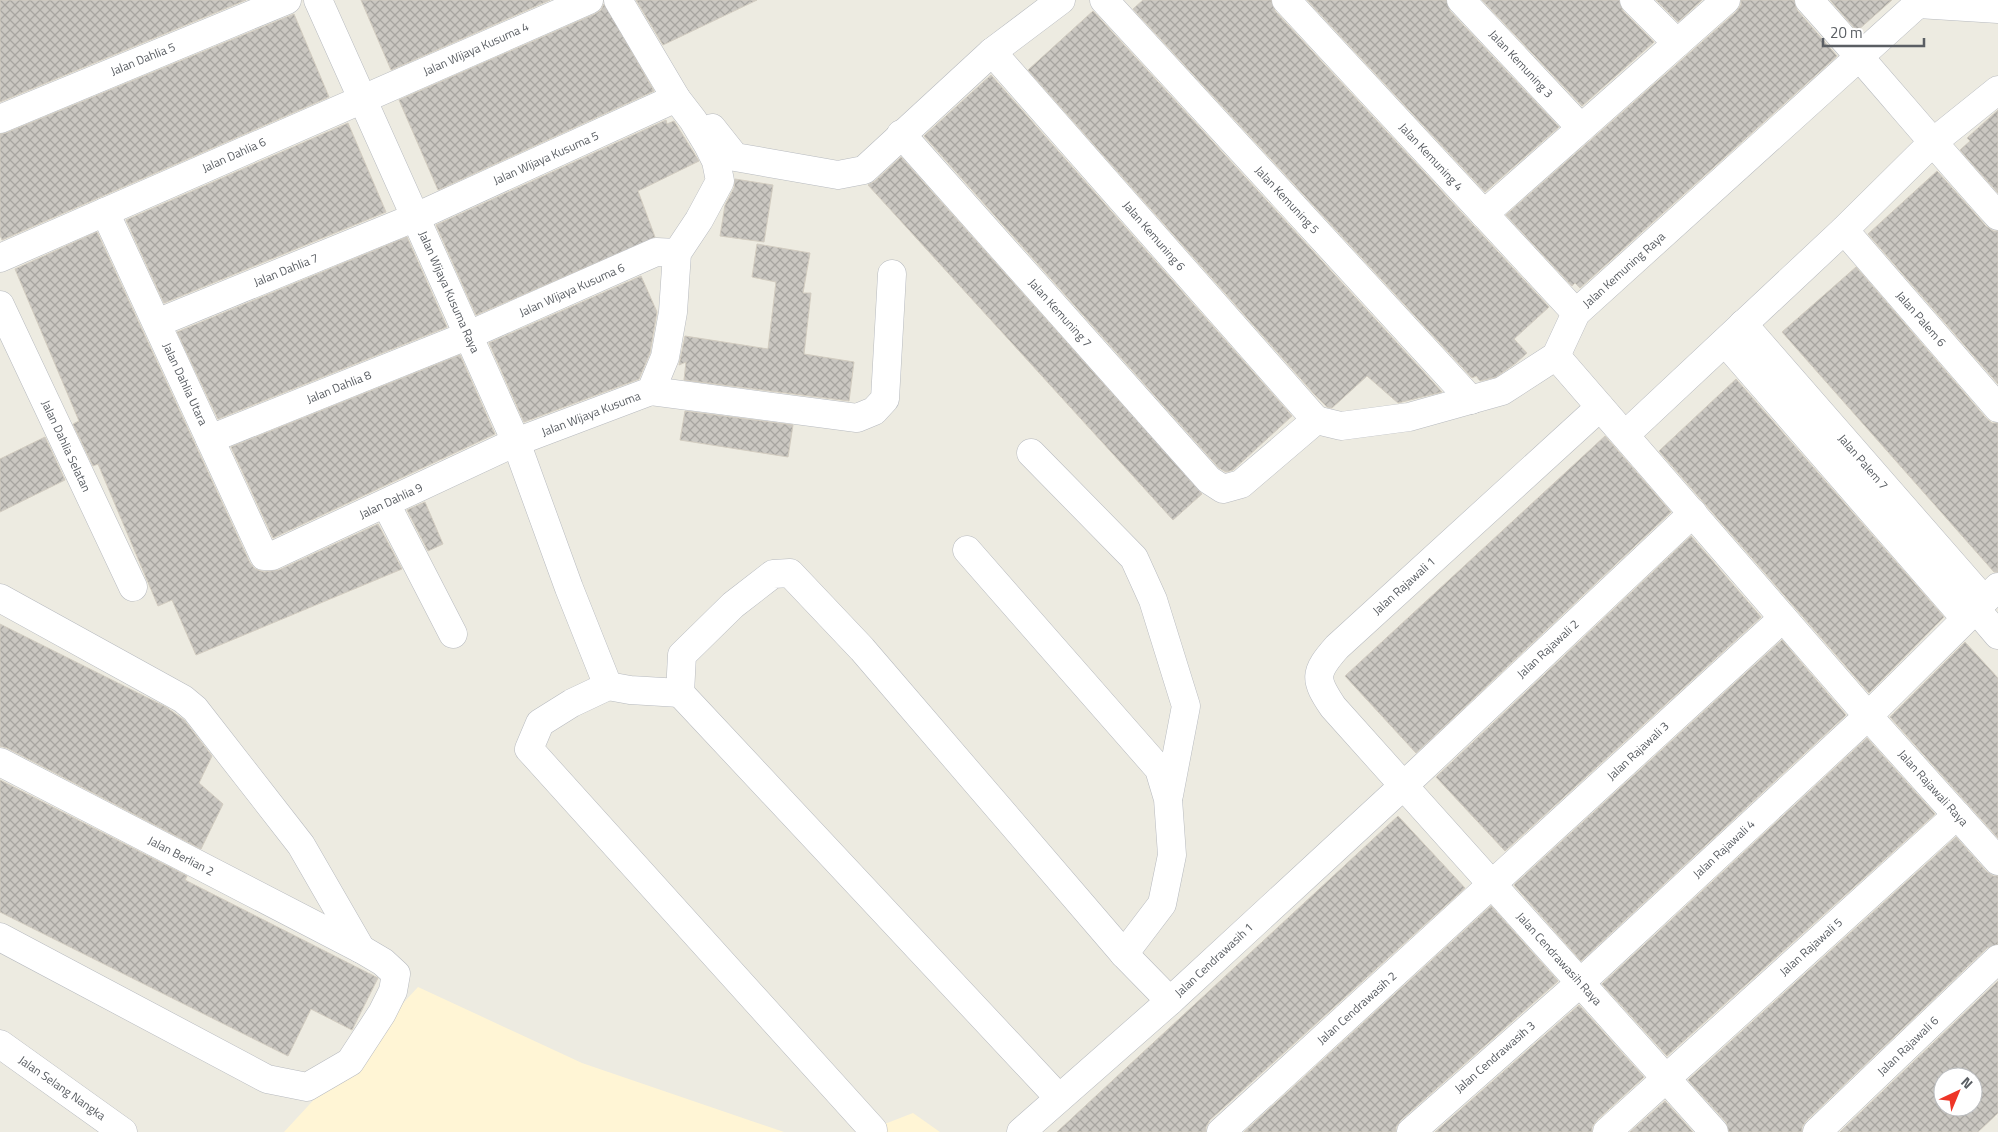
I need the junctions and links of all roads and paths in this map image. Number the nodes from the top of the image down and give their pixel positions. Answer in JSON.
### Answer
{"nodes":[{"id":1,"x":287,"y":0,"type":"edge"},
{"id":2,"x":318,"y":0,"type":"edge"},
{"id":3,"x":589,"y":0,"type":"edge"},
{"id":4,"x":618,"y":0,"type":"edge"},
{"id":5,"x":632,"y":0,"type":"edge"},
{"id":6,"x":1061,"y":0,"type":"edge"},
{"id":7,"x":1104,"y":0,"type":"edge"},
{"id":8,"x":1286,"y":0,"type":"edge"},
{"id":9,"x":1461,"y":0,"type":"edge"},
{"id":10,"x":1634,"y":0,"type":"edge"},
{"id":11,"x":1726,"y":0,"type":"edge"},
{"id":12,"x":1809,"y":0,"type":"edge"},
{"id":13,"x":1920,"y":2,"type":"edge"},
{"id":14,"x":1998,"y":9,"type":"edge"},
{"id":15,"x":1677,"y":43,"type":"junction"},
{"id":16,"x":992,"y":52,"type":"junction"},
{"id":17,"x":1860,"y":56,"type":"junction"},
{"id":18,"x":1998,"y":90,"type":"edge"},
{"id":19,"x":676,"y":98,"type":"junction"},
{"id":20,"x":362,"y":99,"type":"junction"},
{"id":21,"x":0,"y":119,"type":"edge"},
{"id":22,"x":1581,"y":128,"type":"junction"},
{"id":23,"x":900,"y":134,"type":"junction"},
{"id":24,"x":1932,"y":143,"type":"junction"},
{"id":25,"x":105,"y":212,"type":"junction"},
{"id":26,"x":1484,"y":214,"type":"junction"},
{"id":27,"x":416,"y":216,"type":"junction"},
{"id":28,"x":1998,"y":216,"type":"edge"},
{"id":29,"x":1844,"y":230,"type":"junction"},
{"id":30,"x":677,"y":254,"type":"junction"},
{"id":31,"x":0,"y":258,"type":"edge"},
{"id":32,"x":892,"y":274,"type":"dead end"},
{"id":33,"x":0,"y":305,"type":"edge"},
{"id":34,"x":1576,"y":313,"type":"junction"},
{"id":35,"x":157,"y":323,"type":"junction"},
{"id":36,"x":1734,"y":333,"type":"junction"},
{"id":37,"x":468,"y":335,"type":"junction"},
{"id":38,"x":1556,"y":356,"type":"junction"},
{"id":39,"x":651,"y":391,"type":"junction"},
{"id":40,"x":1471,"y":400,"type":"junction"},
{"id":41,"x":1600,"y":406,"type":"junction"},
{"id":42,"x":1998,"y":408,"type":"edge"},
{"id":43,"x":1316,"y":420,"type":"junction"},
{"id":44,"x":1625,"y":435,"type":"junction"},
{"id":45,"x":210,"y":439,"type":"junction"},
{"id":46,"x":516,"y":442,"type":"junction"},
{"id":47,"x":1031,"y":453,"type":"dead end"},
{"id":48,"x":386,"y":504,"type":"junction"},
{"id":49,"x":1693,"y":513,"type":"junction"},
{"id":50,"x":967,"y":550,"type":"dead end"},
{"id":51,"x":264,"y":556,"type":"joint"},
{"id":52,"x":132,"y":587,"type":"dead end"},
{"id":53,"x":0,"y":598,"type":"edge"},
{"id":54,"x":1980,"y":603,"type":"edge"},
{"id":55,"x":1783,"y":618,"type":"junction"},
{"id":56,"x":453,"y":634,"type":"dead end"},
{"id":57,"x":1998,"y":635,"type":"edge"},
{"id":58,"x":608,"y":686,"type":"junction"},
{"id":59,"x":680,"y":692,"type":"junction"},
{"id":60,"x":1868,"y":716,"type":"junction"},
{"id":61,"x":0,"y":762,"type":"edge"},
{"id":62,"x":1403,"y":785,"type":"junction"},
{"id":63,"x":1168,"y":799,"type":"junction"},
{"id":64,"x":1957,"y":815,"type":"junction"},
{"id":65,"x":1998,"y":861,"type":"edge"},
{"id":66,"x":1493,"y":885,"type":"junction"},
{"id":67,"x":0,"y":937,"type":"edge"},
{"id":68,"x":362,"y":949,"type":"junction"},
{"id":69,"x":1124,"y":954,"type":"junction"},
{"id":70,"x":1998,"y":959,"type":"edge"},
{"id":71,"x":1580,"y":983,"type":"junction"},
{"id":72,"x":1170,"y":1001,"type":"junction"},
{"id":73,"x":0,"y":1044,"type":"edge"},
{"id":74,"x":1666,"y":1078,"type":"junction"},
{"id":75,"x":1059,"y":1098,"type":"junction"},
{"id":76,"x":873,"y":1130,"type":"dead end"},
{"id":77,"x":123,"y":1132,"type":"edge"},
{"id":78,"x":1021,"y":1132,"type":"edge"},
{"id":79,"x":1221,"y":1132,"type":"edge"},
{"id":80,"x":1411,"y":1132,"type":"edge"},
{"id":81,"x":1607,"y":1132,"type":"edge"},
{"id":82,"x":1714,"y":1132,"type":"edge"},
{"id":83,"x":1817,"y":1132,"type":"edge"}],
"edges":[{"from":1,"to":21,"type":"street","name":"Jalan Dahlia 5"},
{"from":2,"to":20,"type":"street","name":"Jalan Wijaya Kusuma Raya"},
{"from":3,"to":20,"type":"street","name":"Jalan Wijaya Kusuma 4"},
{"from":4,"to":19,"type":"street"},
{"from":5,"to":23,"type":"street"},
{"from":6,"to":16,"type":"street"},
{"from":7,"to":40,"type":"street","name":"Jalan Kemuning 5"},
{"from":8,"to":26,"type":"street","name":"Jalan Kemuning 4"},
{"from":9,"to":22,"type":"street","name":"Jalan Kemuning 3"},
{"from":10,"to":15,"type":"street"},
{"from":11,"to":15,"type":"street"},
{"from":12,"to":17,"type":"street"},
{"from":13,"to":14,"type":"street"},
{"from":13,"to":17,"type":"street","name":"Jalan Kemuning Raya"},
{"from":15,"to":22,"type":"street"},
{"from":16,"to":23,"type":"street"},
{"from":16,"to":43,"type":"street","name":"Jalan Kemuning 6"},
{"from":17,"to":24,"type":"street"},
{"from":17,"to":34,"type":"street","name":"Jalan Kemuning Raya"},
{"from":18,"to":24,"type":"street"},
{"from":19,"to":27,"type":"street","name":"Jalan Wijaya Kusuma 5"},
{"from":19,"to":30,"type":"street","name":"Jalan Wijaya Kusuma"},
{"from":20,"to":25,"type":"street","name":"Jalan Dahlia 6"},
{"from":20,"to":27,"type":"street","name":"Jalan Wijaya Kusuma Raya"},
{"from":22,"to":26,"type":"street"},
{"from":23,"to":43,"type":"street","name":"Jalan Kemuning 7"},
{"from":24,"to":28,"type":"street"},
{"from":24,"to":29,"type":"street"},
{"from":25,"to":31,"type":"street","name":"Jalan Dahlia 6"},
{"from":25,"to":35,"type":"street","name":"Jalan Dahlia Utara"},
{"from":26,"to":34,"type":"street","name":"Jalan Kemuning 4"},
{"from":27,"to":35,"type":"street","name":"Jalan Dahlia 7"},
{"from":27,"to":37,"type":"street","name":"Jalan Wijaya Kusuma Raya"},
{"from":29,"to":36,"type":"street"},
{"from":29,"to":42,"type":"street","name":"Jalan Palem 6"},
{"from":30,"to":37,"type":"street","name":"Jalan Wijaya Kusuma 6"},
{"from":30,"to":39,"type":"street","name":"Jalan Wijaya Kusuma"},
{"from":32,"to":39,"type":"street"},
{"from":33,"to":52,"type":"street","name":"Jalan Dahlia Selatan"},
{"from":34,"to":38,"type":"street","name":"Jalan Kemuning Raya"},
{"from":35,"to":45,"type":"street","name":"Jalan Dahlia Utara"},
{"from":36,"to":44,"type":"street"},
{"from":36,"to":54,"type":"street","name":"Jalan Palem 7"},
{"from":37,"to":45,"type":"street","name":"Jalan Dahlia 8"},
{"from":37,"to":46,"type":"street","name":"Jalan Wijaya Kusuma Raya"},
{"from":38,"to":40,"type":"street"},
{"from":38,"to":41,"type":"street","name":"Jalan Rajawali Raya"},
{"from":39,"to":46,"type":"street","name":"Jalan Wijaya Kusuma"},
{"from":40,"to":43,"type":"street"},
{"from":41,"to":44,"type":"street","name":"Jalan Rajawali Raya"},
{"from":41,"to":62,"type":"street","name":"Jalan Rajawali 1"},
{"from":44,"to":49,"type":"street","name":"Jalan Rajawali Raya"},
{"from":45,"to":51,"type":"street","name":"Jalan Dahlia Utara"},
{"from":46,"to":48,"type":"street","name":"Jalan Dahlia 9"},
{"from":46,"to":58,"type":"street","name":"Jalan Wijaya Kusuma Raya"},
{"from":47,"to":63,"type":"street"},
{"from":48,"to":51,"type":"street","name":"Jalan Dahlia 9"},
{"from":48,"to":56,"type":"street"},
{"from":49,"to":55,"type":"street","name":"Jalan Rajawali Raya"},
{"from":49,"to":62,"type":"street","name":"Jalan Rajawali 2"},
{"from":50,"to":63,"type":"street"},
{"from":53,"to":68,"type":"street"},
{"from":54,"to":57,"type":"street","name":"Jalan Palem 7"},
{"from":54,"to":60,"type":"street","name":"Jalan Rajawali 4"},
{"from":55,"to":60,"type":"street","name":"Jalan Rajawali Raya"},
{"from":55,"to":66,"type":"street","name":"Jalan Rajawali 3"},
{"from":58,"to":59,"type":"street"},
{"from":58,"to":76,"type":"street"},
{"from":59,"to":69,"type":"street"},
{"from":59,"to":75,"type":"street"},
{"from":60,"to":64,"type":"street","name":"Jalan Rajawali Raya"},
{"from":60,"to":71,"type":"street","name":"Jalan Rajawali 4"},
{"from":61,"to":68,"type":"street","name":"Jalan Berlian 2"},
{"from":62,"to":66,"type":"street","name":"Jalan Cendrawasih Raya"},
{"from":62,"to":72,"type":"street","name":"Jalan Cendrawasih 1"},
{"from":63,"to":69,"type":"street"},
{"from":64,"to":65,"type":"street","name":"Jalan Rajawali Raya"},
{"from":64,"to":74,"type":"street","name":"Jalan Rajawali 5"},
{"from":66,"to":71,"type":"street","name":"Jalan Cendrawasih Raya"},
{"from":66,"to":79,"type":"street","name":"Jalan Cendrawasih 2"},
{"from":67,"to":68,"type":"street","name":"Jalan Berlian 2"},
{"from":69,"to":72,"type":"street"},
{"from":70,"to":83,"type":"street","name":"Jalan Rajawali 6"},
{"from":71,"to":74,"type":"street","name":"Jalan Cendrawasih Raya"},
{"from":71,"to":80,"type":"street","name":"Jalan Cendrawasih 3"},
{"from":72,"to":75,"type":"street","name":"Jalan Cendrawasih 1"},
{"from":73,"to":77,"type":"street","name":"Jalan Selang Nangka"},
{"from":74,"to":81,"type":"street","name":"Jalan Rajawali 5"},
{"from":74,"to":82,"type":"street","name":"Jalan Cendrawasih Raya"},
{"from":75,"to":78,"type":"street","name":"Jalan Cendrawasih 1"}]}
